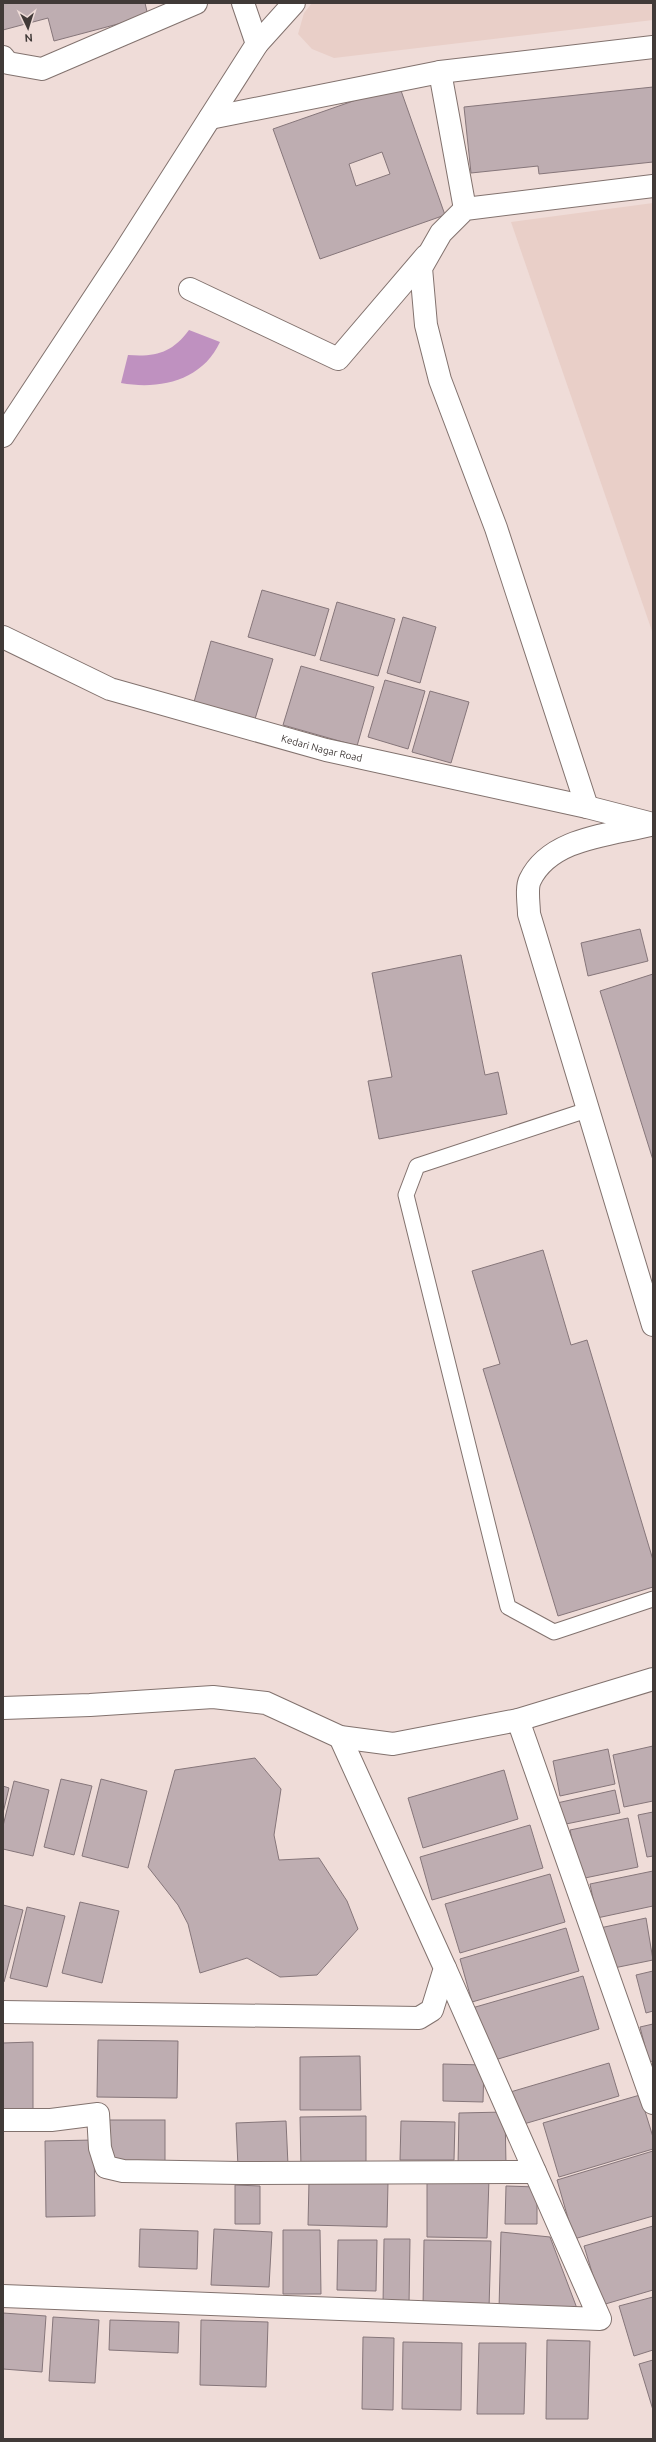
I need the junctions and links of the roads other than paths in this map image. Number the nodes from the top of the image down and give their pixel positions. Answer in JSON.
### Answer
{"nodes":[{"id":1,"x":196,"y":3,"type":"edge"},
{"id":2,"x":243,"y":3,"type":"edge"},
{"id":3,"x":294,"y":3,"type":"edge"},
{"id":4,"x":257,"y":44,"type":"junction"},
{"id":5,"x":653,"y":46,"type":"edge"},
{"id":6,"x":3,"y":57,"type":"edge"},
{"id":7,"x":440,"y":72,"type":"junction"},
{"id":8,"x":210,"y":118,"type":"junction"},
{"id":9,"x":653,"y":186,"type":"edge"},
{"id":10,"x":465,"y":209,"type":"junction"},
{"id":11,"x":432,"y":249,"type":"junction"},
{"id":12,"x":190,"y":289,"type":"dead end"},
{"id":13,"x":3,"y":436,"type":"edge"},
{"id":14,"x":3,"y":637,"type":"edge"},
{"id":15,"x":587,"y":807,"type":"junction"},
{"id":16,"x":653,"y":825,"type":"edge"},
{"id":17,"x":587,"y":1110,"type":"junction"},
{"id":18,"x":653,"y":1325,"type":"edge"},
{"id":19,"x":653,"y":1599,"type":"edge"},
{"id":20,"x":653,"y":1679,"type":"edge"},
{"id":21,"x":3,"y":1708,"type":"edge"},
{"id":22,"x":518,"y":1720,"type":"junction"},
{"id":23,"x":340,"y":1737,"type":"junction"},
{"id":24,"x":445,"y":1968,"type":"junction"},
{"id":25,"x":3,"y":2012,"type":"edge"},
{"id":26,"x":653,"y":2103,"type":"edge"},
{"id":27,"x":3,"y":2120,"type":"edge"},
{"id":28,"x":535,"y":2172,"type":"junction"},
{"id":29,"x":3,"y":2296,"type":"edge"}],
"edges":[{"from":1,"to":6,"type":"street"},
{"from":2,"to":4,"type":"street"},
{"from":3,"to":4,"type":"street"},
{"from":4,"to":8,"type":"street"},
{"from":5,"to":7,"type":"street"},
{"from":7,"to":8,"type":"street"},
{"from":7,"to":10,"type":"street"},
{"from":8,"to":13,"type":"street"},
{"from":9,"to":10,"type":"street"},
{"from":10,"to":11,"type":"street"},
{"from":11,"to":12,"type":"street"},
{"from":11,"to":15,"type":"street"},
{"from":14,"to":15,"type":"street","name":"Kedari Nagar Road"},
{"from":15,"to":16,"type":"street","name":"Kedari Nagar Road"},
{"from":16,"to":17,"type":"street"},
{"from":17,"to":18,"type":"street"},
{"from":17,"to":19,"type":"lane"},
{"from":20,"to":22,"type":"street"},
{"from":21,"to":23,"type":"street"},
{"from":22,"to":23,"type":"street"},
{"from":22,"to":26,"type":"street"},
{"from":23,"to":24,"type":"street"},
{"from":24,"to":25,"type":"street"},
{"from":24,"to":28,"type":"street"},
{"from":27,"to":28,"type":"street"},
{"from":28,"to":29,"type":"street"}]}
